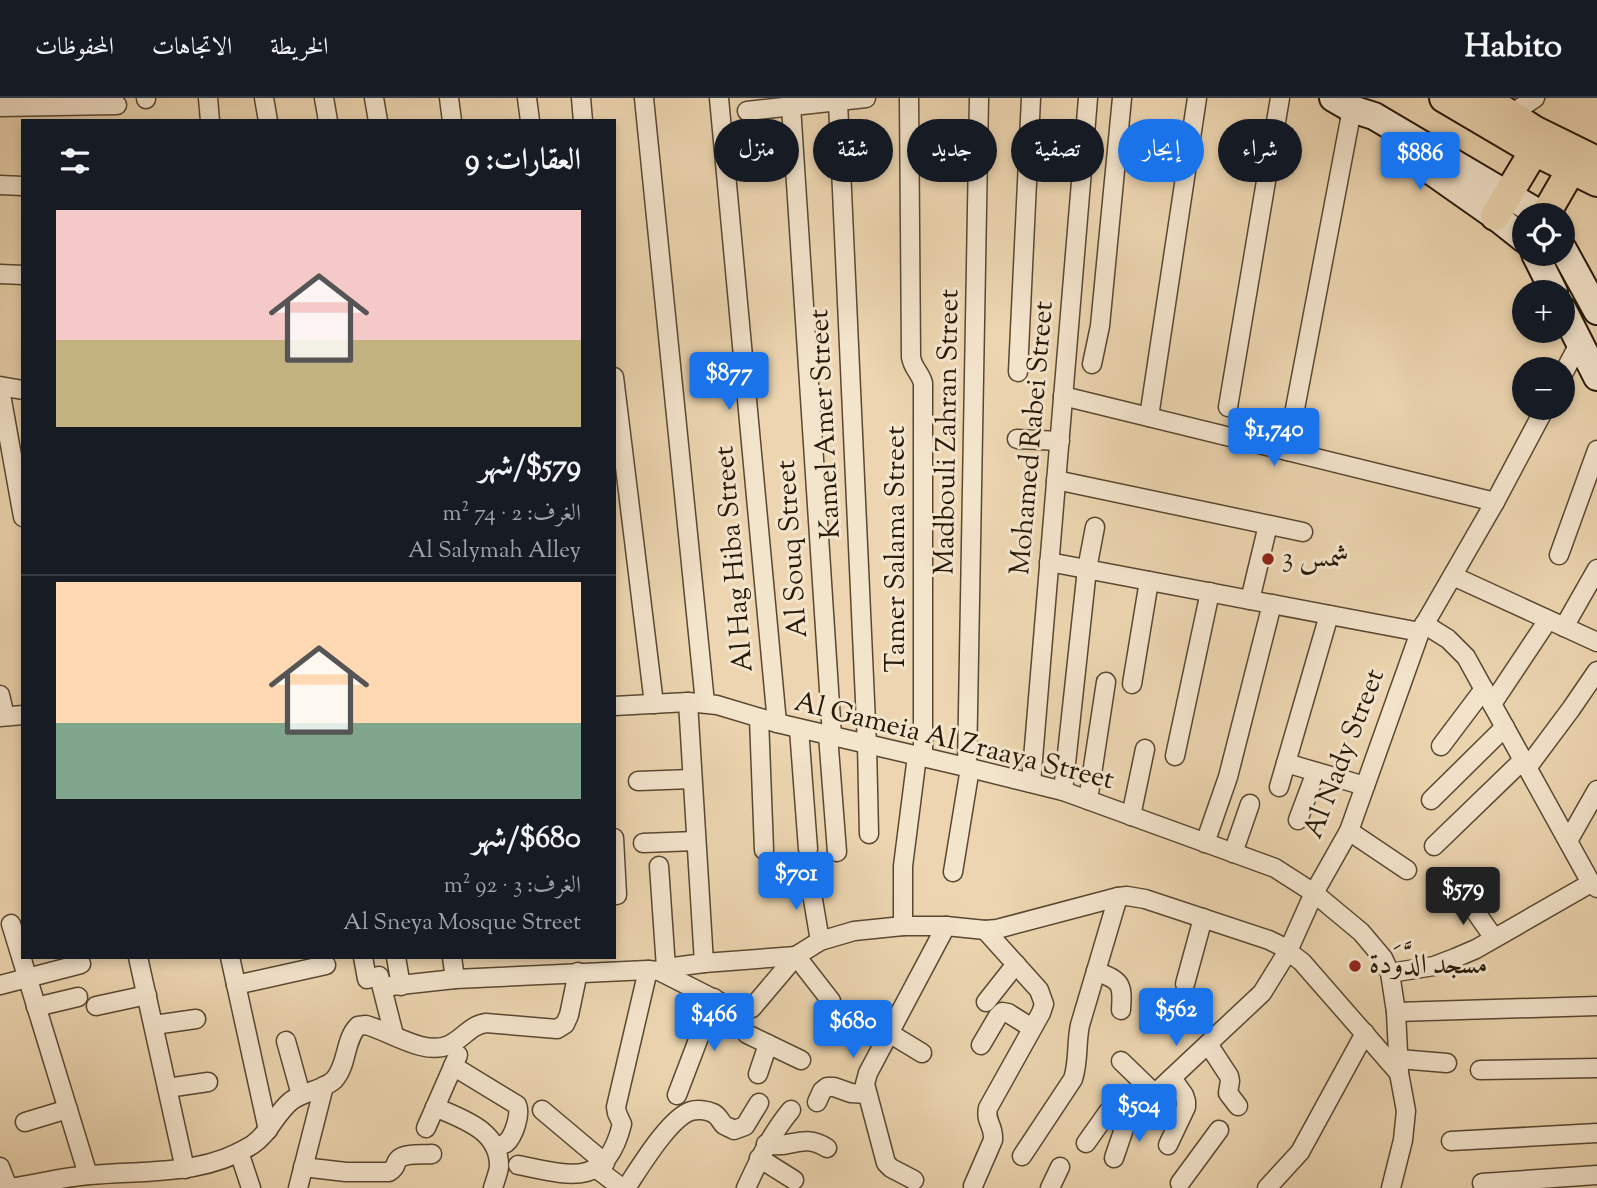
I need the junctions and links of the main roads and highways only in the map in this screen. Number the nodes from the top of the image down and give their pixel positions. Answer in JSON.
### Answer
{"nodes":[{"id":1,"x":1444,"y":98,"type":"edge"},
{"id":2,"x":1484,"y":98,"type":"edge"},
{"id":3,"x":1343,"y":103,"type":"edge"},
{"id":4,"x":1534,"y":151,"type":"junction"},
{"id":5,"x":1597,"y":161,"type":"edge"},
{"id":6,"x":1571,"y":170,"type":"junction"},
{"id":7,"x":1597,"y":183,"type":"edge"},
{"id":8,"x":1551,"y":203,"type":"edge"},
{"id":9,"x":1501,"y":205,"type":"junction"},
{"id":10,"x":1512,"y":208,"type":"edge"},
{"id":11,"x":1512,"y":221,"type":"edge"},
{"id":12,"x":1572,"y":266,"type":"edge"},
{"id":13,"x":1597,"y":311,"type":"edge"},
{"id":14,"x":1575,"y":336,"type":"edge"},
{"id":15,"x":1597,"y":377,"type":"edge"}],
"edges":[{"from":1,"to":4,"type":"main road"},
{"from":2,"to":5,"type":"main road"},
{"from":3,"to":9,"type":"main road"},
{"from":4,"to":6,"type":"main road"},
{"from":4,"to":9,"type":"main road"},
{"from":6,"to":7,"type":"main road"},
{"from":6,"to":8,"type":"main road"},
{"from":9,"to":10,"type":"main road"},
{"from":9,"to":11,"type":"main road"},
{"from":12,"to":13,"type":"main road"},
{"from":14,"to":15,"type":"main road"}]}
